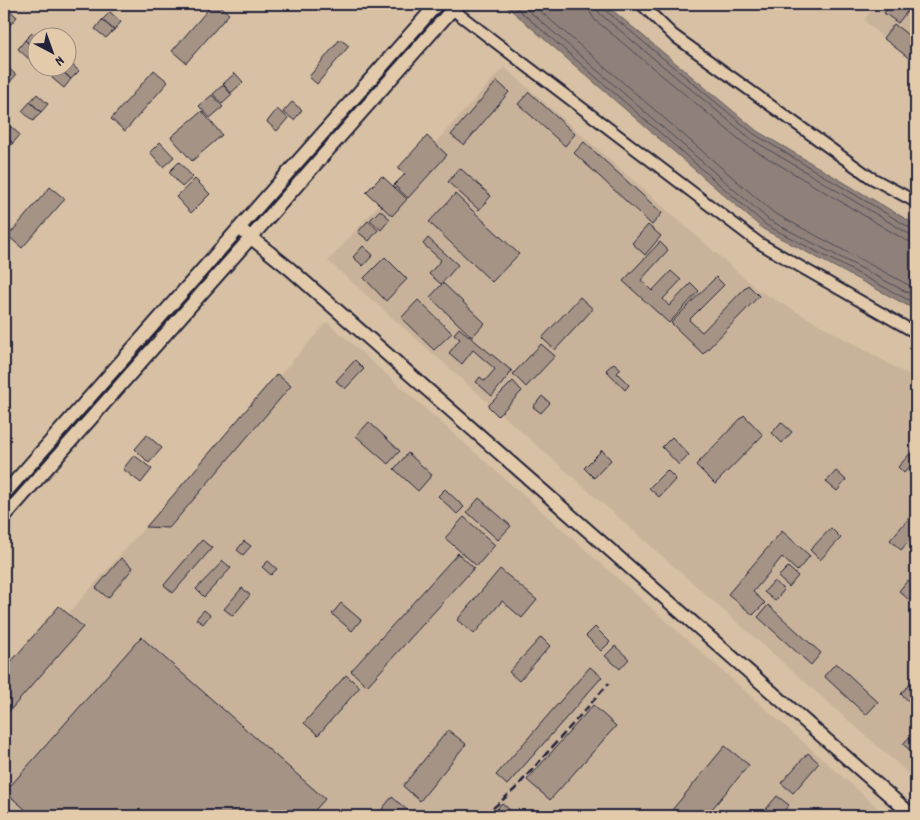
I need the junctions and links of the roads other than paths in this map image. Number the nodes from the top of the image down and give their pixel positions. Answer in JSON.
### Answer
{"nodes":[{"id":1,"x":437,"y":4,"type":"edge"},
{"id":2,"x":641,"y":4,"type":"edge"},
{"id":3,"x":454,"y":6,"type":"edge"},
{"id":4,"x":916,"y":202,"type":"edge"},
{"id":5,"x":239,"y":228,"type":"junction"},
{"id":6,"x":250,"y":238,"type":"junction"},
{"id":7,"x":916,"y":333,"type":"edge"},
{"id":8,"x":4,"y":494,"type":"edge"},
{"id":9,"x":4,"y":517,"type":"edge"},
{"id":10,"x":914,"y":816,"type":"edge"}],
"edges":[{"from":1,"to":5,"type":"main road"},
{"from":2,"to":4,"type":"street"},
{"from":3,"to":6,"type":"main road"},
{"from":3,"to":7,"type":"street"},
{"from":5,"to":6,"type":"main road"},
{"from":5,"to":8,"type":"main road"},
{"from":6,"to":9,"type":"main road"},
{"from":6,"to":10,"type":"main road"}]}
